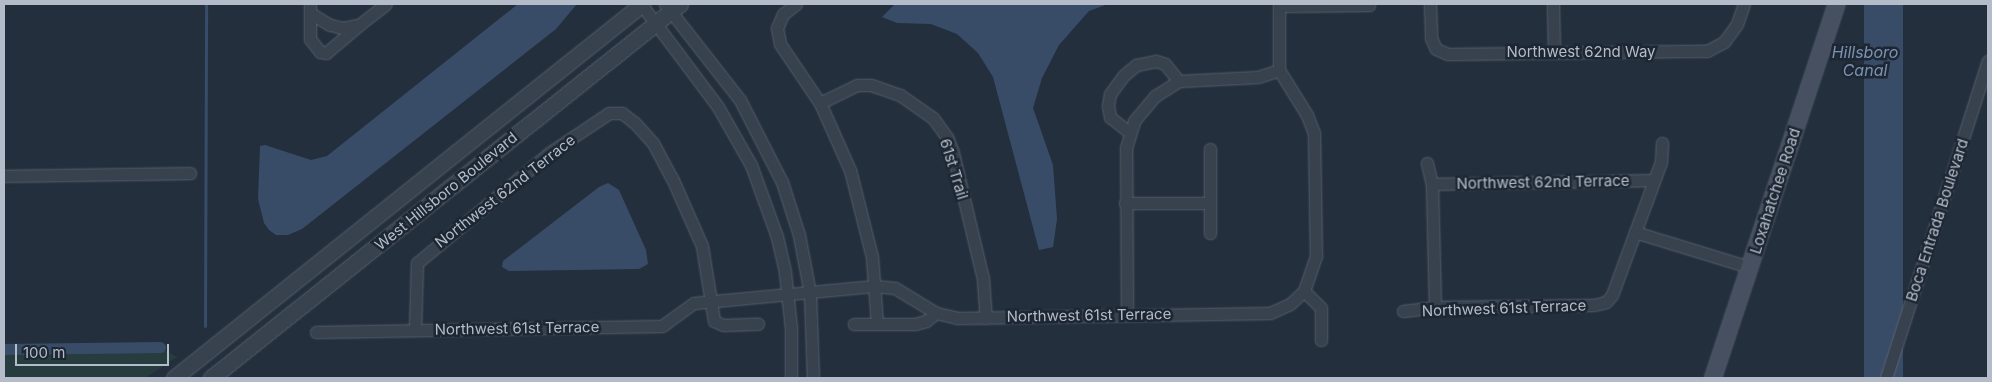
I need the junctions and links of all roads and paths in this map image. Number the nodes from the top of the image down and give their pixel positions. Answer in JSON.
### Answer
{"nodes":[{"id":1,"x":386,"y":4,"type":"edge"},
{"id":2,"x":642,"y":4,"type":"edge"},
{"id":3,"x":796,"y":4,"type":"edge"},
{"id":4,"x":1430,"y":4,"type":"edge"},
{"id":5,"x":1553,"y":4,"type":"edge"},
{"id":6,"x":1744,"y":4,"type":"edge"},
{"id":7,"x":1837,"y":4,"type":"edge"},
{"id":8,"x":1279,"y":5,"type":"edge"},
{"id":9,"x":1368,"y":5,"type":"dead end"},
{"id":10,"x":672,"y":6,"type":"edge"},
{"id":11,"x":310,"y":8,"type":"edge"},
{"id":12,"x":656,"y":24,"type":"junction"},
{"id":13,"x":359,"y":25,"type":"junction"},
{"id":14,"x":1554,"y":51,"type":"junction"},
{"id":15,"x":1988,"y":61,"type":"edge"},
{"id":16,"x":1279,"y":70,"type":"junction"},
{"id":17,"x":1179,"y":81,"type":"junction"},
{"id":18,"x":820,"y":104,"type":"junction"},
{"id":19,"x":1129,"y":132,"type":"junction"},
{"id":20,"x":1662,"y":143,"type":"dead end"},
{"id":21,"x":1210,"y":149,"type":"dead end"},
{"id":22,"x":1427,"y":163,"type":"dead end"},
{"id":23,"x":190,"y":173,"type":"dead end"},
{"id":24,"x":4,"y":176,"type":"edge"},
{"id":25,"x":1653,"y":180,"type":"junction"},
{"id":26,"x":1432,"y":184,"type":"junction"},
{"id":27,"x":1125,"y":203,"type":"junction"},
{"id":28,"x":1210,"y":203,"type":"junction"},
{"id":29,"x":1635,"y":232,"type":"junction"},
{"id":30,"x":1210,"y":233,"type":"dead end"},
{"id":31,"x":1749,"y":267,"type":"junction"},
{"id":32,"x":875,"y":286,"type":"junction"},
{"id":33,"x":1304,"y":291,"type":"junction"},
{"id":34,"x":810,"y":293,"type":"junction"},
{"id":35,"x":788,"y":295,"type":"junction"},
{"id":36,"x":709,"y":301,"type":"junction"},
{"id":37,"x":1435,"y":307,"type":"junction"},
{"id":38,"x":1403,"y":311,"type":"dead end"},
{"id":39,"x":936,"y":313,"type":"junction"},
{"id":40,"x":1127,"y":314,"type":"junction"},
{"id":41,"x":986,"y":318,"type":"junction"},
{"id":42,"x":758,"y":324,"type":"dead end"},
{"id":43,"x":854,"y":324,"type":"dead end"},
{"id":44,"x":877,"y":324,"type":"junction"},
{"id":45,"x":415,"y":330,"type":"junction"},
{"id":46,"x":316,"y":332,"type":"dead end"},
{"id":47,"x":1321,"y":340,"type":"dead end"},
{"id":48,"x":174,"y":378,"type":"edge"},
{"id":49,"x":211,"y":378,"type":"edge"},
{"id":50,"x":791,"y":378,"type":"edge"},
{"id":51,"x":813,"y":378,"type":"edge"},
{"id":52,"x":1713,"y":378,"type":"edge"},
{"id":53,"x":1886,"y":378,"type":"edge"}],
"edges":[{"from":1,"to":13,"type":"street"},
{"from":2,"to":12,"type":"street"},
{"from":2,"to":48,"type":"street","name":"West Hillsboro Boulevard"},
{"from":3,"to":18,"type":"street"},
{"from":4,"to":14,"type":"street","name":"Northwest 62nd Way"},
{"from":5,"to":14,"type":"street"},
{"from":6,"to":14,"type":"street","name":"Northwest 62nd Way"},
{"from":7,"to":31,"type":"main road","name":"Loxahatchee Road"},
{"from":8,"to":9,"type":"street"},
{"from":8,"to":16,"type":"street"},
{"from":10,"to":12,"type":"street","name":"West Hillsboro Boulevard"},
{"from":10,"to":34,"type":"street"},
{"from":11,"to":13,"type":"street"},
{"from":11,"to":13,"type":"street"},
{"from":12,"to":35,"type":"street"},
{"from":12,"to":49,"type":"street","name":"West Hillsboro Boulevard"},
{"from":15,"to":53,"type":"street","name":"Boca Entrada Boulevard"},
{"from":16,"to":17,"type":"street"},
{"from":16,"to":33,"type":"street"},
{"from":17,"to":19,"type":"street"},
{"from":17,"to":19,"type":"street"},
{"from":18,"to":32,"type":"street"},
{"from":18,"to":41,"type":"street","name":"61st Trail"},
{"from":19,"to":27,"type":"street"},
{"from":20,"to":25,"type":"street"},
{"from":21,"to":28,"type":"street"},
{"from":22,"to":26,"type":"street"},
{"from":23,"to":24,"type":"street"},
{"from":25,"to":26,"type":"street","name":"Northwest 62nd Terrace"},
{"from":25,"to":29,"type":"street"},
{"from":26,"to":37,"type":"street"},
{"from":27,"to":28,"type":"street"},
{"from":27,"to":40,"type":"street"},
{"from":28,"to":30,"type":"street"},
{"from":29,"to":31,"type":"street"},
{"from":29,"to":37,"type":"street","name":"Northwest 61st Terrace"},
{"from":31,"to":52,"type":"main road","name":"Loxahatchee Road"},
{"from":32,"to":34,"type":"street","name":"Northwest 61st Terrace"},
{"from":32,"to":39,"type":"street","name":"Northwest 61st Terrace"},
{"from":32,"to":44,"type":"street"},
{"from":33,"to":40,"type":"street","name":"Northwest 61st Terrace"},
{"from":33,"to":47,"type":"street"},
{"from":34,"to":35,"type":"street","name":"Northwest 61st Terrace"},
{"from":34,"to":51,"type":"street"},
{"from":35,"to":36,"type":"street","name":"Northwest 61st Terrace"},
{"from":35,"to":50,"type":"street"},
{"from":36,"to":42,"type":"street"},
{"from":36,"to":45,"type":"street","name":"Northwest 61st Terrace"},
{"from":36,"to":45,"type":"street","name":"Northwest 62nd Terrace"},
{"from":37,"to":38,"type":"street","name":"Northwest 61st Terrace"},
{"from":39,"to":41,"type":"street","name":"Northwest 61st Terrace"},
{"from":39,"to":44,"type":"street"},
{"from":40,"to":41,"type":"street","name":"Northwest 61st Terrace"},
{"from":43,"to":44,"type":"street"},
{"from":45,"to":46,"type":"street","name":"Northwest 61st Terrace"}]}
